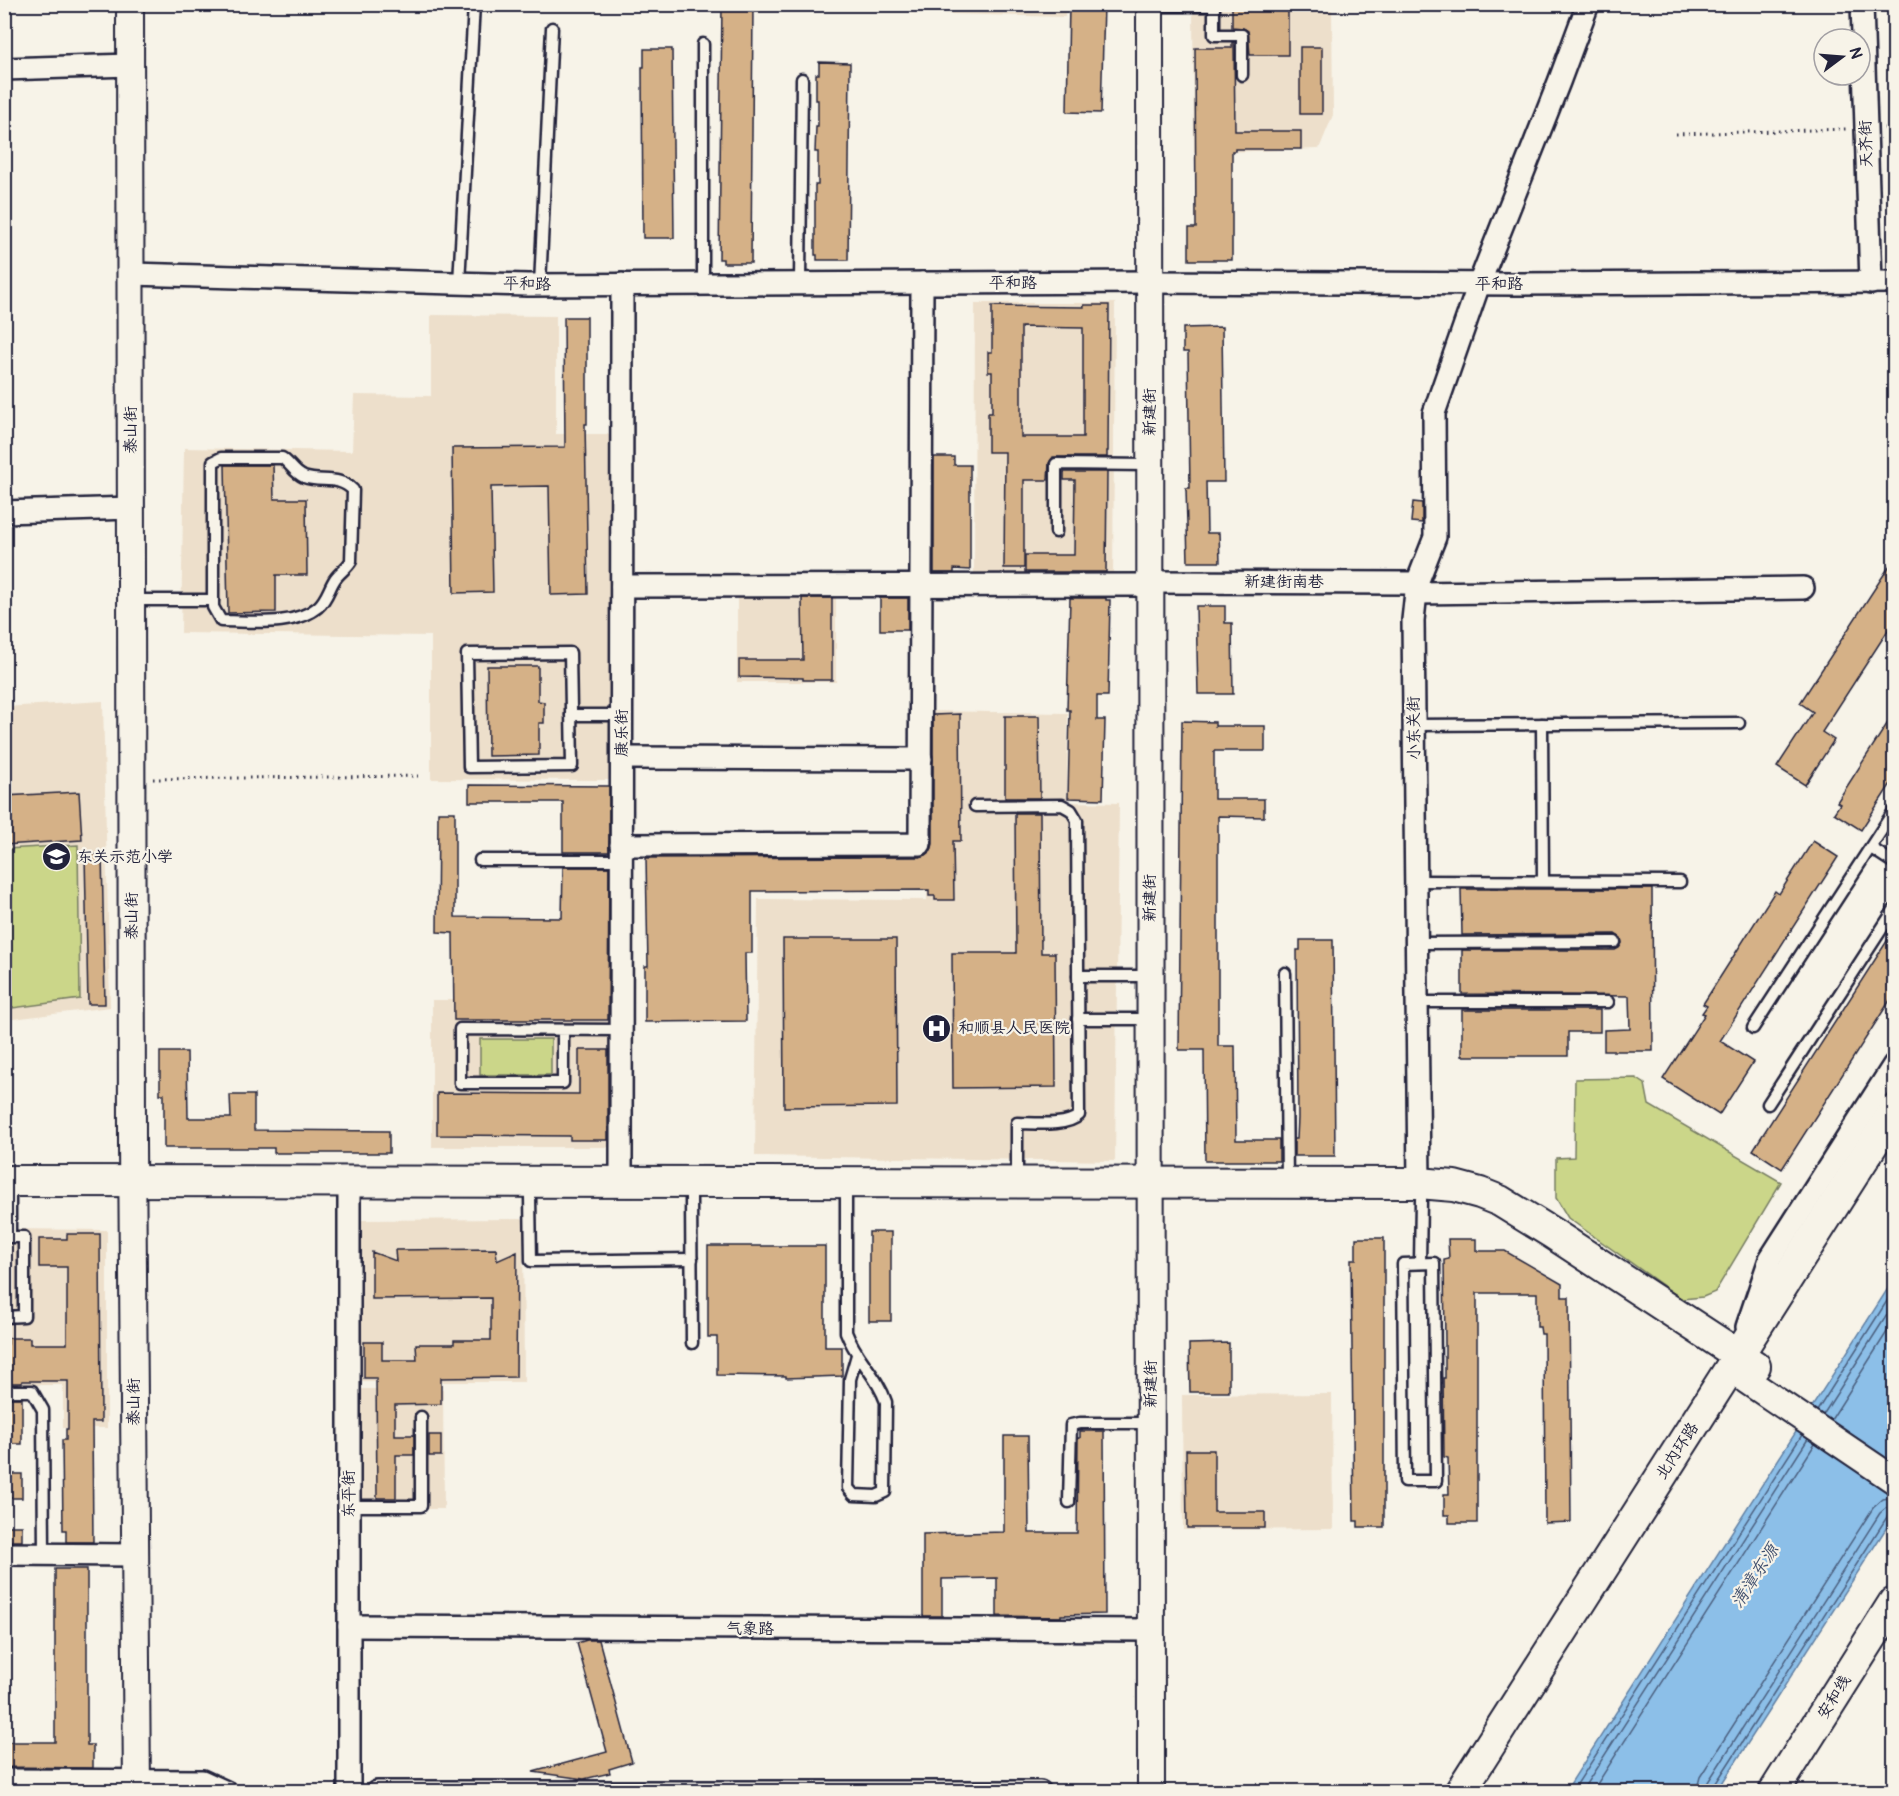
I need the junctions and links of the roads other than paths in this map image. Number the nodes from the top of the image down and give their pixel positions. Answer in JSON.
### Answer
{"nodes":[{"id":1,"x":130,"y":4,"type":"edge"},
{"id":2,"x":474,"y":4,"type":"edge"},
{"id":3,"x":1588,"y":4,"type":"edge"},
{"id":4,"x":1862,"y":4,"type":"edge"},
{"id":5,"x":1150,"y":5,"type":"edge"},
{"id":6,"x":1214,"y":5,"type":"edge"},
{"id":7,"x":552,"y":28,"type":"dead end"},
{"id":8,"x":703,"y":44,"type":"dead end"},
{"id":9,"x":130,"y":65,"type":"junction"},
{"id":10,"x":4,"y":69,"type":"edge"},
{"id":11,"x":1242,"y":75,"type":"dead end"},
{"id":12,"x":802,"y":80,"type":"dead end"},
{"id":13,"x":131,"y":274,"type":"junction"},
{"id":14,"x":1150,"y":282,"type":"junction"},
{"id":15,"x":1894,"y":282,"type":"edge"},
{"id":16,"x":459,"y":283,"type":"junction"},
{"id":17,"x":800,"y":283,"type":"junction"},
{"id":18,"x":922,"y":283,"type":"junction"},
{"id":19,"x":1871,"y":283,"type":"junction"},
{"id":20,"x":622,"y":284,"type":"junction"},
{"id":21,"x":703,"y":284,"type":"junction"},
{"id":22,"x":1479,"y":284,"type":"junction"},
{"id":23,"x":540,"y":285,"type":"junction"},
{"id":24,"x":1150,"y":465,"type":"junction"},
{"id":25,"x":131,"y":508,"type":"junction"},
{"id":26,"x":4,"y":512,"type":"edge"},
{"id":27,"x":1056,"y":532,"type":"dead end"},
{"id":28,"x":1150,"y":584,"type":"junction"},
{"id":29,"x":622,"y":586,"type":"junction"},
{"id":30,"x":921,"y":586,"type":"junction"},
{"id":31,"x":1417,"y":588,"type":"junction"},
{"id":32,"x":1803,"y":588,"type":"dead end"},
{"id":33,"x":131,"y":600,"type":"junction"},
{"id":34,"x":213,"y":600,"type":"junction"},
{"id":35,"x":622,"y":714,"type":"junction"},
{"id":36,"x":571,"y":715,"type":"junction"},
{"id":37,"x":1739,"y":723,"type":"dead end"},
{"id":38,"x":1542,"y":724,"type":"junction"},
{"id":39,"x":1414,"y":725,"type":"junction"},
{"id":40,"x":622,"y":758,"type":"junction"},
{"id":41,"x":921,"y":759,"type":"junction"},
{"id":42,"x":975,"y":806,"type":"dead end"},
{"id":43,"x":1894,"y":812,"type":"edge"},
{"id":44,"x":1871,"y":848,"type":"junction"},
{"id":45,"x":622,"y":853,"type":"junction"},
{"id":46,"x":480,"y":860,"type":"dead end"},
{"id":47,"x":1894,"y":863,"type":"edge"},
{"id":48,"x":1416,"y":881,"type":"junction"},
{"id":49,"x":1543,"y":882,"type":"junction"},
{"id":50,"x":1680,"y":882,"type":"dead end"},
{"id":51,"x":1894,"y":910,"type":"edge"},
{"id":52,"x":1615,"y":942,"type":"dead end"},
{"id":53,"x":1417,"y":943,"type":"junction"},
{"id":54,"x":1285,"y":973,"type":"dead end"},
{"id":55,"x":1078,"y":976,"type":"junction"},
{"id":56,"x":1150,"y":976,"type":"junction"},
{"id":57,"x":1417,"y":1002,"type":"junction"},
{"id":58,"x":1608,"y":1002,"type":"dead end"},
{"id":59,"x":1078,"y":1019,"type":"junction"},
{"id":60,"x":1150,"y":1019,"type":"junction"},
{"id":61,"x":1753,"y":1028,"type":"dead end"},
{"id":62,"x":563,"y":1030,"type":"junction"},
{"id":63,"x":621,"y":1030,"type":"junction"},
{"id":64,"x":1894,"y":1065,"type":"edge"},
{"id":65,"x":1768,"y":1104,"type":"dead end"},
{"id":66,"x":1894,"y":1111,"type":"edge"},
{"id":67,"x":1894,"y":1148,"type":"edge"},
{"id":68,"x":621,"y":1182,"type":"junction"},
{"id":69,"x":1017,"y":1182,"type":"junction"},
{"id":70,"x":1287,"y":1182,"type":"junction"},
{"id":71,"x":133,"y":1189,"type":"junction"},
{"id":72,"x":846,"y":1190,"type":"junction"},
{"id":73,"x":1151,"y":1190,"type":"junction"},
{"id":74,"x":6,"y":1191,"type":"edge"},
{"id":75,"x":1420,"y":1191,"type":"junction"},
{"id":76,"x":349,"y":1196,"type":"junction"},
{"id":77,"x":530,"y":1196,"type":"junction"},
{"id":78,"x":691,"y":1197,"type":"junction"},
{"id":79,"x":7,"y":1237,"type":"edge"},
{"id":80,"x":692,"y":1259,"type":"junction"},
{"id":81,"x":1420,"y":1263,"type":"junction"},
{"id":82,"x":4,"y":1317,"type":"edge"},
{"id":83,"x":692,"y":1343,"type":"dead end"},
{"id":84,"x":857,"y":1355,"type":"junction"},
{"id":85,"x":1742,"y":1367,"type":"junction"},
{"id":86,"x":4,"y":1391,"type":"edge"},
{"id":87,"x":1800,"y":1406,"type":"junction"},
{"id":88,"x":420,"y":1417,"type":"dead end"},
{"id":89,"x":1151,"y":1423,"type":"junction"},
{"id":90,"x":1894,"y":1460,"type":"edge"},
{"id":91,"x":1894,"y":1480,"type":"edge"},
{"id":92,"x":1069,"y":1502,"type":"dead end"},
{"id":93,"x":349,"y":1506,"type":"junction"},
{"id":94,"x":4,"y":1554,"type":"edge"},
{"id":95,"x":44,"y":1554,"type":"junction"},
{"id":96,"x":135,"y":1555,"type":"junction"},
{"id":97,"x":1894,"y":1602,"type":"edge"},
{"id":98,"x":349,"y":1626,"type":"junction"},
{"id":99,"x":1150,"y":1630,"type":"junction"},
{"id":100,"x":4,"y":1780,"type":"edge"},
{"id":101,"x":137,"y":1786,"type":"edge"},
{"id":102,"x":226,"y":1791,"type":"edge"},
{"id":103,"x":349,"y":1791,"type":"edge"},
{"id":104,"x":377,"y":1791,"type":"edge"},
{"id":105,"x":1040,"y":1791,"type":"edge"},
{"id":106,"x":1151,"y":1791,"type":"edge"},
{"id":107,"x":1460,"y":1791,"type":"edge"},
{"id":108,"x":1484,"y":1791,"type":"edge"},
{"id":109,"x":1774,"y":1791,"type":"edge"}],
"edges":[{"from":1,"to":9,"type":"street","name":"泰山街"},
{"from":2,"to":16,"type":"lane"},
{"from":3,"to":22,"type":"street","name":"小东关街"},
{"from":4,"to":19,"type":"street","name":"天齐街"},
{"from":5,"to":6,"type":"lane"},
{"from":5,"to":14,"type":"street","name":"新建街"},
{"from":6,"to":11,"type":"lane"},
{"from":7,"to":23,"type":"lane"},
{"from":8,"to":21,"type":"lane"},
{"from":9,"to":10,"type":"street"},
{"from":9,"to":13,"type":"street","name":"泰山街"},
{"from":12,"to":17,"type":"lane"},
{"from":13,"to":16,"type":"street","name":"平和路"},
{"from":13,"to":25,"type":"street","name":"泰山街"},
{"from":14,"to":18,"type":"street","name":"平和路"},
{"from":14,"to":22,"type":"street","name":"平和路"},
{"from":14,"to":24,"type":"street","name":"新建街"},
{"from":15,"to":19,"type":"street","name":"平和路"},
{"from":16,"to":23,"type":"street","name":"平和路"},
{"from":17,"to":18,"type":"street","name":"平和路"},
{"from":17,"to":21,"type":"street","name":"平和路"},
{"from":18,"to":30,"type":"street"},
{"from":19,"to":22,"type":"street","name":"平和路"},
{"from":20,"to":21,"type":"street","name":"平和路"},
{"from":20,"to":23,"type":"street","name":"平和路"},
{"from":20,"to":29,"type":"street","name":"康乐街"},
{"from":22,"to":31,"type":"street","name":"小东关街"},
{"from":24,"to":27,"type":"lane"},
{"from":24,"to":28,"type":"street","name":"新建街"},
{"from":25,"to":26,"type":"street"},
{"from":25,"to":33,"type":"street","name":"泰山街"},
{"from":28,"to":30,"type":"street","name":"新建街南巷"},
{"from":28,"to":31,"type":"street","name":"新建街南巷"},
{"from":28,"to":56,"type":"street","name":"新建街"},
{"from":29,"to":30,"type":"street","name":"新建街南巷"},
{"from":29,"to":35,"type":"street","name":"康乐街"},
{"from":30,"to":41,"type":"street"},
{"from":31,"to":32,"type":"street","name":"新建街南巷"},
{"from":31,"to":39,"type":"street","name":"小东关街"},
{"from":33,"to":34,"type":"lane"},
{"from":33,"to":71,"type":"street","name":"泰山街"},
{"from":34,"to":34,"type":"lane"},
{"from":35,"to":36,"type":"lane"},
{"from":35,"to":40,"type":"street","name":"康乐街"},
{"from":36,"to":36,"type":"lane"},
{"from":37,"to":38,"type":"lane"},
{"from":38,"to":39,"type":"lane"},
{"from":38,"to":49,"type":"lane"},
{"from":39,"to":48,"type":"street","name":"小东关街"},
{"from":40,"to":41,"type":"street"},
{"from":40,"to":45,"type":"street","name":"康乐街"},
{"from":41,"to":45,"type":"street"},
{"from":42,"to":55,"type":"lane"},
{"from":43,"to":44,"type":"lane"},
{"from":44,"to":47,"type":"lane"},
{"from":44,"to":61,"type":"lane"},
{"from":45,"to":46,"type":"lane"},
{"from":45,"to":63,"type":"street","name":"康乐街"},
{"from":48,"to":49,"type":"lane"},
{"from":48,"to":53,"type":"street","name":"小东关街"},
{"from":49,"to":50,"type":"lane"},
{"from":51,"to":65,"type":"lane"},
{"from":52,"to":53,"type":"lane"},
{"from":53,"to":57,"type":"street","name":"小东关街"},
{"from":54,"to":70,"type":"lane"},
{"from":55,"to":56,"type":"lane"},
{"from":55,"to":59,"type":"lane"},
{"from":56,"to":60,"type":"street","name":"新建街"},
{"from":57,"to":58,"type":"lane"},
{"from":57,"to":75,"type":"street","name":"小东关街"},
{"from":59,"to":60,"type":"lane"},
{"from":59,"to":69,"type":"lane"},
{"from":60,"to":73,"type":"street","name":"新建街"},
{"from":62,"to":62,"type":"lane"},
{"from":62,"to":63,"type":"lane"},
{"from":63,"to":68,"type":"street","name":"康乐街"},
{"from":64,"to":85,"type":"street"},
{"from":66,"to":85,"type":"main road","name":"北内环路"},
{"from":67,"to":85,"type":"main road","name":"北内环路"},
{"from":68,"to":71,"type":"main road"},
{"from":68,"to":72,"type":"main road"},
{"from":69,"to":72,"type":"main road"},
{"from":69,"to":73,"type":"main road"},
{"from":70,"to":73,"type":"main road"},
{"from":70,"to":75,"type":"main road"},
{"from":71,"to":74,"type":"main road"},
{"from":71,"to":76,"type":"main road"},
{"from":71,"to":96,"type":"street","name":"泰山街"},
{"from":72,"to":73,"type":"main road"},
{"from":72,"to":78,"type":"main road"},
{"from":72,"to":84,"type":"lane"},
{"from":73,"to":75,"type":"main road"},
{"from":73,"to":89,"type":"street","name":"新建街"},
{"from":74,"to":79,"type":"lane"},
{"from":75,"to":81,"type":"lane"},
{"from":75,"to":85,"type":"main road"},
{"from":76,"to":77,"type":"main road"},
{"from":76,"to":93,"type":"street","name":"东平街"},
{"from":77,"to":78,"type":"main road"},
{"from":77,"to":80,"type":"lane"},
{"from":78,"to":80,"type":"lane"},
{"from":79,"to":82,"type":"lane"},
{"from":80,"to":83,"type":"lane"},
{"from":81,"to":81,"type":"lane"},
{"from":84,"to":84,"type":"lane"},
{"from":85,"to":87,"type":"street"},
{"from":85,"to":107,"type":"main road","name":"北内环路"},
{"from":85,"to":108,"type":"main road","name":"北内环路"},
{"from":86,"to":95,"type":"lane"},
{"from":87,"to":90,"type":"street"},
{"from":87,"to":91,"type":"street"},
{"from":88,"to":93,"type":"lane"},
{"from":89,"to":92,"type":"lane"},
{"from":89,"to":99,"type":"street","name":"新建街"},
{"from":93,"to":98,"type":"street","name":"东平街"},
{"from":94,"to":95,"type":"street"},
{"from":95,"to":96,"type":"street"},
{"from":96,"to":101,"type":"street","name":"泰山街"},
{"from":97,"to":109,"type":"main road","name":"安和线"},
{"from":98,"to":99,"type":"street","name":"气象路"},
{"from":98,"to":103,"type":"street","name":"东平街"},
{"from":99,"to":106,"type":"street","name":"新建街"},
{"from":100,"to":101,"type":"street"},
{"from":101,"to":102,"type":"street"},
{"from":104,"to":105,"type":"street"}]}
